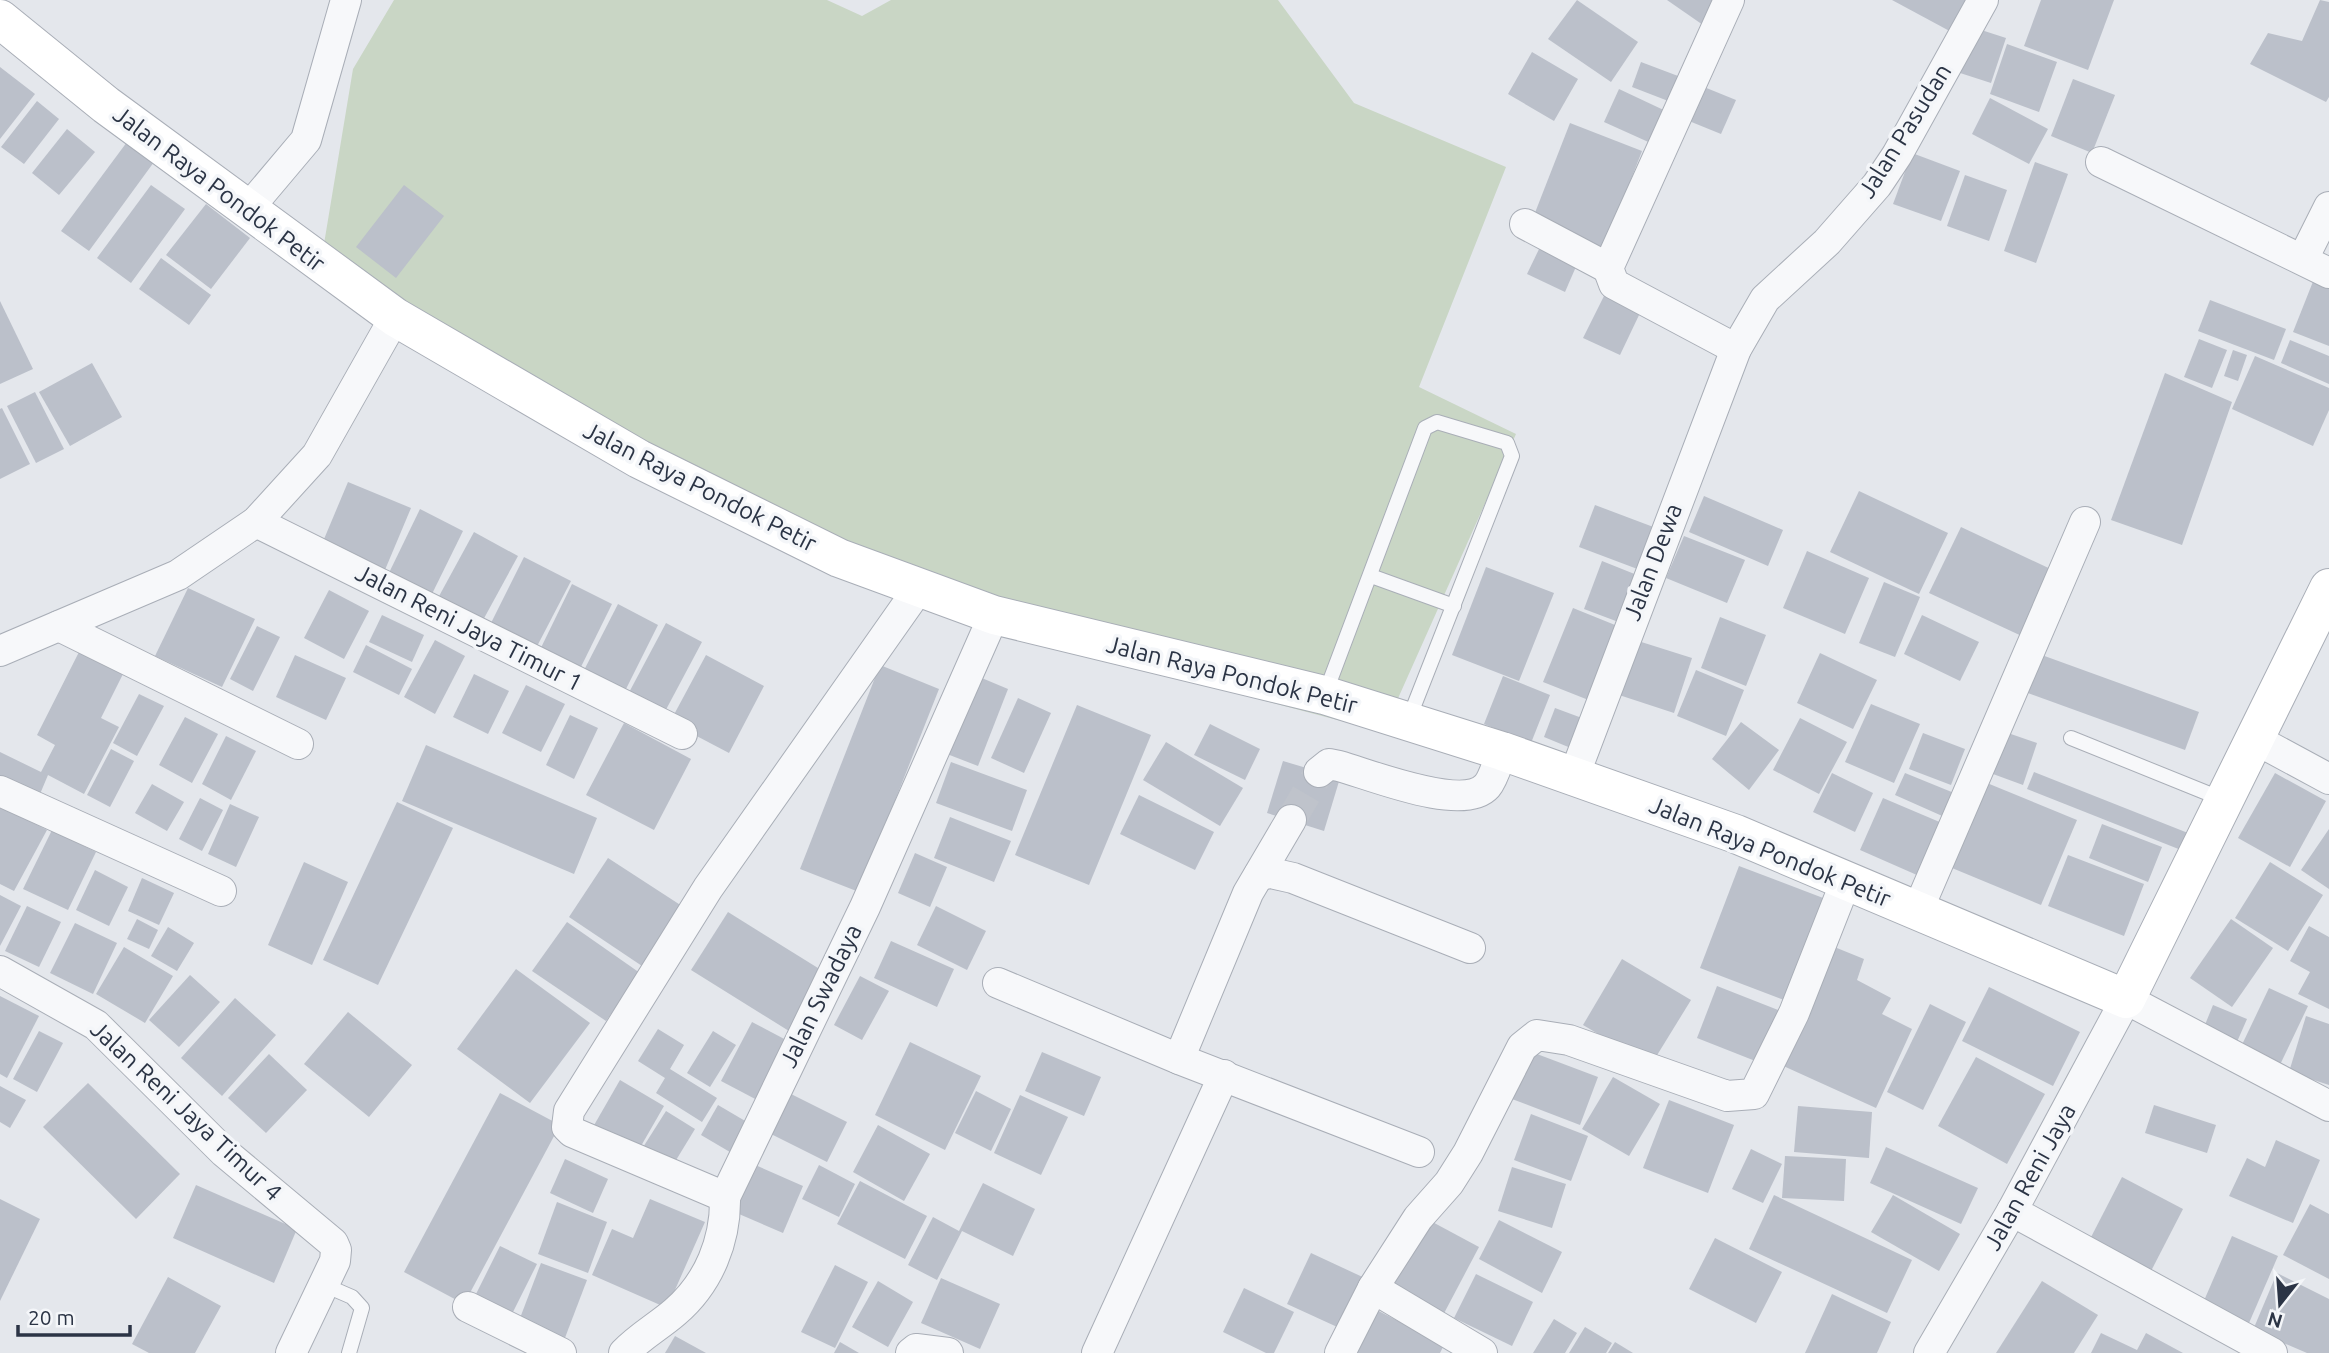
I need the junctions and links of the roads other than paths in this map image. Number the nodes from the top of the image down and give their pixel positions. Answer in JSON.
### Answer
{"nodes":[{"id":1,"x":346,"y":0,"type":"edge"},
{"id":2,"x":1729,"y":0,"type":"edge"},
{"id":3,"x":1983,"y":0,"type":"edge"},
{"id":4,"x":0,"y":19,"type":"edge"},
{"id":5,"x":2101,"y":162,"type":"dead end"},
{"id":6,"x":2329,"y":207,"type":"edge"},
{"id":7,"x":247,"y":210,"type":"junction"},
{"id":8,"x":1525,"y":224,"type":"dead end"},
{"id":9,"x":2316,"y":266,"type":"edge"},
{"id":10,"x":1608,"y":268,"type":"junction"},
{"id":11,"x":395,"y":317,"type":"junction"},
{"id":12,"x":1736,"y":349,"type":"junction"},
{"id":13,"x":256,"y":522,"type":"junction"},
{"id":14,"x":2085,"y":522,"type":"dead end"},
{"id":15,"x":1371,"y":576,"type":"junction"},
{"id":16,"x":919,"y":588,"type":"junction"},
{"id":17,"x":2329,"y":588,"type":"edge"},
{"id":18,"x":1454,"y":606,"type":"junction"},
{"id":19,"x":994,"y":615,"type":"junction"},
{"id":20,"x":59,"y":626,"type":"junction"},
{"id":21,"x":0,"y":650,"type":"edge"},
{"id":22,"x":1324,"y":695,"type":"junction"},
{"id":23,"x":1408,"y":722,"type":"junction"},
{"id":24,"x":682,"y":734,"type":"dead end"},
{"id":25,"x":2071,"y":738,"type":"dead end"},
{"id":26,"x":2253,"y":738,"type":"junction"},
{"id":27,"x":298,"y":744,"type":"dead end"},
{"id":28,"x":1502,"y":751,"type":"junction"},
{"id":29,"x":1319,"y":772,"type":"dead end"},
{"id":30,"x":1574,"y":776,"type":"junction"},
{"id":31,"x":2329,"y":779,"type":"edge"},
{"id":32,"x":0,"y":791,"type":"edge"},
{"id":33,"x":2224,"y":800,"type":"junction"},
{"id":34,"x":1291,"y":820,"type":"tunnel mouth"},
{"id":35,"x":1259,"y":875,"type":"junction"},
{"id":36,"x":1846,"y":881,"type":"junction"},
{"id":37,"x":221,"y":891,"type":"dead end"},
{"id":38,"x":1917,"y":912,"type":"junction"},
{"id":39,"x":1470,"y":948,"type":"dead end"},
{"id":40,"x":0,"y":971,"type":"edge"},
{"id":41,"x":998,"y":984,"type":"dead end"},
{"id":42,"x":2126,"y":999,"type":"junction"},
{"id":43,"x":1179,"y":1059,"type":"junction"},
{"id":44,"x":1224,"y":1074,"type":"junction"},
{"id":45,"x":2329,"y":1107,"type":"edge"},
{"id":46,"x":1419,"y":1152,"type":"dead end"},
{"id":47,"x":725,"y":1197,"type":"junction"},
{"id":48,"x":2012,"y":1211,"type":"junction"},
{"id":49,"x":322,"y":1284,"type":"junction"},
{"id":50,"x":1373,"y":1288,"type":"junction"},
{"id":51,"x":468,"y":1307,"type":"dead end"},
{"id":52,"x":291,"y":1353,"type":"edge"},
{"id":53,"x":349,"y":1353,"type":"edge"},
{"id":54,"x":561,"y":1353,"type":"edge"},
{"id":55,"x":625,"y":1353,"type":"edge"},
{"id":56,"x":911,"y":1353,"type":"edge"},
{"id":57,"x":948,"y":1353,"type":"edge"},
{"id":58,"x":1097,"y":1353,"type":"edge"},
{"id":59,"x":1340,"y":1353,"type":"edge"},
{"id":60,"x":1482,"y":1353,"type":"edge"},
{"id":61,"x":1929,"y":1353,"type":"edge"},
{"id":62,"x":2272,"y":1353,"type":"edge"}],
"edges":[{"from":1,"to":7,"type":"street"},
{"from":2,"to":10,"type":"street"},
{"from":3,"to":12,"type":"street","name":"Jalan Pasudan"},
{"from":4,"to":7,"type":"main road","name":"Jalan Raya Pondok Petir"},
{"from":5,"to":9,"type":"street"},
{"from":6,"to":9,"type":"street"},
{"from":7,"to":11,"type":"main road","name":"Jalan Raya Pondok Petir"},
{"from":8,"to":10,"type":"street"},
{"from":10,"to":12,"type":"street"},
{"from":11,"to":13,"type":"street"},
{"from":11,"to":16,"type":"main road","name":"Jalan Raya Pondok Petir"},
{"from":12,"to":30,"type":"street","name":"Jalan Dewa"},
{"from":13,"to":20,"type":"street"},
{"from":13,"to":24,"type":"street","name":"Jalan Reni Jaya Timur 1"},
{"from":14,"to":38,"type":"street"},
{"from":15,"to":18,"type":"lane"},
{"from":15,"to":18,"type":"lane"},
{"from":15,"to":22,"type":"lane"},
{"from":16,"to":19,"type":"main road","name":"Jalan Raya Pondok Petir"},
{"from":16,"to":47,"type":"street"},
{"from":17,"to":26,"type":"main road"},
{"from":18,"to":23,"type":"lane"},
{"from":19,"to":22,"type":"main road","name":"Jalan Raya Pondok Petir"},
{"from":19,"to":47,"type":"street","name":"Jalan Swadaya"},
{"from":20,"to":21,"type":"street"},
{"from":20,"to":27,"type":"street"},
{"from":22,"to":23,"type":"main road","name":"Jalan Raya Pondok Petir"},
{"from":23,"to":28,"type":"main road","name":"Jalan Raya Pondok Petir"},
{"from":25,"to":33,"type":"lane"},
{"from":26,"to":31,"type":"street"},
{"from":26,"to":33,"type":"main road"},
{"from":28,"to":29,"type":"street"},
{"from":28,"to":30,"type":"main road","name":"Jalan Raya Pondok Petir"},
{"from":30,"to":36,"type":"main road","name":"Jalan Raya Pondok Petir"},
{"from":32,"to":37,"type":"street"},
{"from":33,"to":42,"type":"main road"},
{"from":34,"to":35,"type":"street"},
{"from":35,"to":39,"type":"street"},
{"from":35,"to":43,"type":"street"},
{"from":36,"to":38,"type":"main road","name":"Jalan Raya Pondok Petir"},
{"from":36,"to":50,"type":"street"},
{"from":38,"to":42,"type":"main road","name":"Jalan Raya Pondok Petir"},
{"from":40,"to":49,"type":"street","name":"Jalan Reni Jaya Timur 4"},
{"from":41,"to":43,"type":"street"},
{"from":42,"to":45,"type":"street"},
{"from":42,"to":48,"type":"street","name":"Jalan Reni Jaya"},
{"from":43,"to":44,"type":"street"},
{"from":44,"to":46,"type":"street"},
{"from":44,"to":58,"type":"street"},
{"from":47,"to":55,"type":"street","name":"Jalan Swadaya"},
{"from":48,"to":61,"type":"street","name":"Jalan Reni Jaya"},
{"from":48,"to":62,"type":"street"},
{"from":49,"to":52,"type":"street","name":"Jalan Reni Jaya Timur 4"},
{"from":49,"to":53,"type":"lane"},
{"from":50,"to":59,"type":"street"},
{"from":50,"to":60,"type":"street"},
{"from":51,"to":54,"type":"street"},
{"from":56,"to":57,"type":"street"}]}
